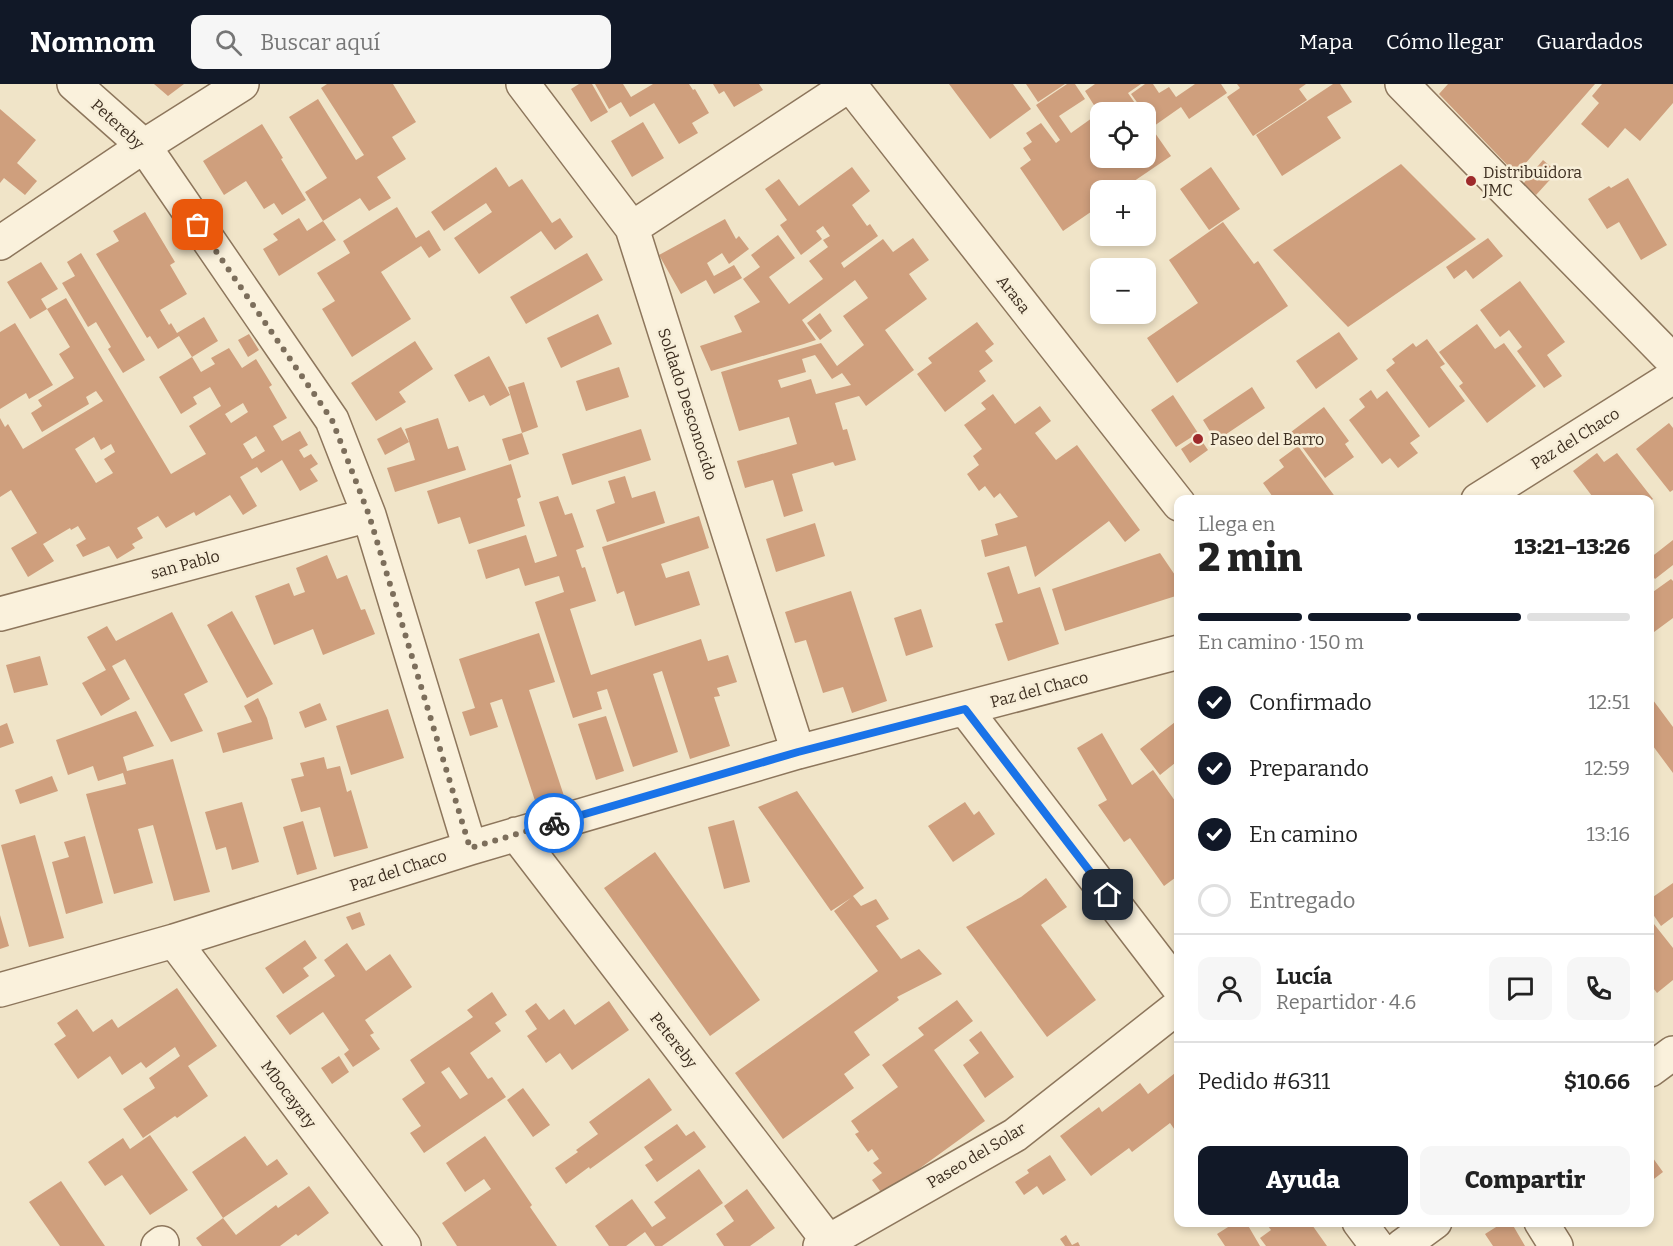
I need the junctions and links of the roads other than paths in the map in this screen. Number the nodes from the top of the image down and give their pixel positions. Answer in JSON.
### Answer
{"nodes":[{"id":1,"x":74,"y":84,"type":"edge"},
{"id":2,"x":242,"y":84,"type":"edge"},
{"id":3,"x":523,"y":84,"type":"edge"},
{"id":4,"x":850,"y":84,"type":"edge"},
{"id":5,"x":1402,"y":84,"type":"edge"},
{"id":6,"x":144,"y":146,"type":"junction"},
{"id":7,"x":632,"y":228,"type":"junction"},
{"id":8,"x":0,"y":243,"type":"edge"},
{"id":9,"x":1673,"y":361,"type":"edge"},
{"id":10,"x":1673,"y":377,"type":"edge"},
{"id":11,"x":1486,"y":495,"type":"edge"},
{"id":12,"x":1174,"y":498,"type":"edge"},
{"id":13,"x":369,"y":515,"type":"junction"},
{"id":14,"x":0,"y":614,"type":"edge"},
{"id":15,"x":1174,"y":653,"type":"edge"},
{"id":16,"x":965,"y":709,"type":"junction"},
{"id":17,"x":798,"y":752,"type":"junction"},
{"id":18,"x":516,"y":834,"type":"junction"},
{"id":19,"x":470,"y":848,"type":"junction"},
{"id":20,"x":174,"y":941,"type":"junction"},
{"id":21,"x":1174,"y":981,"type":"edge"},
{"id":22,"x":0,"y":990,"type":"edge"},
{"id":23,"x":1174,"y":1010,"type":"edge"},
{"id":24,"x":1673,"y":1053,"type":"edge"},
{"id":25,"x":1654,"y":1067,"type":"edge"},
{"id":26,"x":1363,"y":1227,"type":"edge"},
{"id":27,"x":1428,"y":1227,"type":"edge"},
{"id":28,"x":1544,"y":1227,"type":"edge"},
{"id":29,"x":827,"y":1244,"type":"edge"},
{"id":30,"x":404,"y":1246,"type":"edge"},
{"id":31,"x":1377,"y":1246,"type":"edge"},
{"id":32,"x":1402,"y":1246,"type":"edge"},
{"id":33,"x":1556,"y":1246,"type":"edge"}],
"edges":[{"from":1,"to":6,"type":"street","name":"Petereby"},
{"from":2,"to":6,"type":"street"},
{"from":3,"to":7,"type":"street","name":"Soldado Desconocido"},
{"from":4,"to":7,"type":"street"},
{"from":4,"to":12,"type":"street","name":"Arasa"},
{"from":5,"to":9,"type":"street"},
{"from":6,"to":8,"type":"street"},
{"from":6,"to":13,"type":"street","name":"Petereby"},
{"from":7,"to":17,"type":"street","name":"Soldado Desconocido"},
{"from":10,"to":11,"type":"street","name":"Paz del Chaco"},
{"from":13,"to":14,"type":"street","name":"san Pablo"},
{"from":13,"to":19,"type":"street","name":"Petereby"},
{"from":15,"to":16,"type":"street","name":"Paz del Chaco"},
{"from":16,"to":17,"type":"street","name":"Paz del Chaco"},
{"from":16,"to":21,"type":"street"},
{"from":17,"to":18,"type":"street","name":"Paz del Chaco"},
{"from":18,"to":19,"type":"street","name":"Paz del Chaco"},
{"from":18,"to":29,"type":"street","name":"Petereby"},
{"from":19,"to":20,"type":"street","name":"Paz del Chaco"},
{"from":20,"to":22,"type":"street","name":"Paz del Chaco"},
{"from":20,"to":30,"type":"street","name":"Mbocayaty"},
{"from":23,"to":29,"type":"street","name":"Paseo del Solar"},
{"from":24,"to":25,"type":"street"},
{"from":26,"to":31,"type":"street"},
{"from":27,"to":32,"type":"street"},
{"from":28,"to":33,"type":"street"}]}
